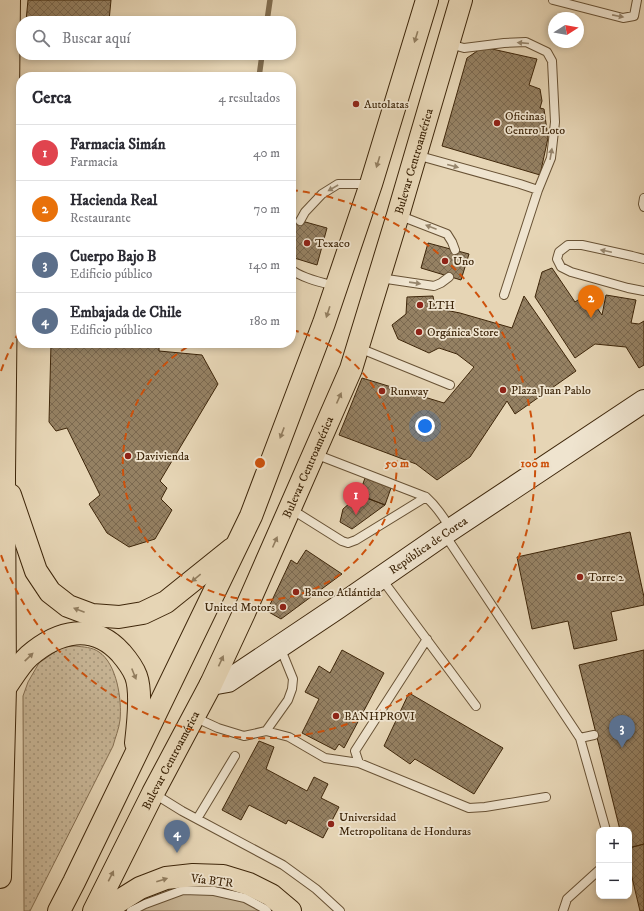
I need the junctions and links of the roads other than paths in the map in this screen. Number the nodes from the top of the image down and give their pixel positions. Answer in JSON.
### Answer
{"nodes":[{"id":1,"x":0,"y":0,"type":"edge"},
{"id":2,"x":9,"y":0,"type":"edge"},
{"id":3,"x":427,"y":0,"type":"edge"},
{"id":4,"x":461,"y":0,"type":"edge"},
{"id":5,"x":553,"y":0,"type":"edge"},
{"id":6,"x":637,"y":0,"type":"edge"},
{"id":7,"x":0,"y":9,"type":"edge"},
{"id":8,"x":448,"y":44,"type":"junction"},
{"id":9,"x":416,"y":155,"type":"junction"},
{"id":10,"x":371,"y":184,"type":"junction"},
{"id":11,"x":538,"y":190,"type":"junction"},
{"id":12,"x":644,"y":198,"type":"edge"},
{"id":13,"x":644,"y":207,"type":"edge"},
{"id":14,"x":398,"y":214,"type":"junction"},
{"id":15,"x":300,"y":221,"type":"dead end"},
{"id":16,"x":454,"y":250,"type":"dead end"},
{"id":17,"x":644,"y":259,"type":"edge"},
{"id":18,"x":296,"y":273,"type":"edge"},
{"id":19,"x":449,"y":277,"type":"dead end"},
{"id":20,"x":379,"y":278,"type":"junction"},
{"id":21,"x":336,"y":286,"type":"junction"},
{"id":22,"x":644,"y":291,"type":"edge"},
{"id":23,"x":504,"y":295,"type":"dead end"},
{"id":24,"x":13,"y":314,"type":"edge"},
{"id":25,"x":358,"y":348,"type":"junction"},
{"id":26,"x":450,"y":385,"type":"dead end"},
{"id":27,"x":644,"y":402,"type":"edge"},
{"id":28,"x":314,"y":454,"type":"junction"},
{"id":29,"x":3,"y":464,"type":"edge"},
{"id":30,"x":426,"y":497,"type":"junction"},
{"id":31,"x":290,"y":508,"type":"junction"},
{"id":32,"x":448,"y":532,"type":"junction"},
{"id":33,"x":237,"y":544,"type":"junction"},
{"id":34,"x":381,"y":577,"type":"junction"},
{"id":35,"x":427,"y":639,"type":"junction"},
{"id":36,"x":280,"y":646,"type":"junction"},
{"id":37,"x":210,"y":684,"type":"junction"},
{"id":38,"x":5,"y":688,"type":"junction"},
{"id":39,"x":476,"y":706,"type":"dead end"},
{"id":40,"x":193,"y":717,"type":"junction"},
{"id":41,"x":266,"y":732,"type":"junction"},
{"id":42,"x":594,"y":735,"type":"dead end"},
{"id":43,"x":580,"y":738,"type":"junction"},
{"id":44,"x":136,"y":756,"type":"junction"},
{"id":45,"x":235,"y":756,"type":"dead end"},
{"id":46,"x":359,"y":763,"type":"junction"},
{"id":47,"x":153,"y":793,"type":"junction"},
{"id":48,"x":546,"y":797,"type":"dead end"},
{"id":49,"x":197,"y":819,"type":"junction"},
{"id":50,"x":605,"y":827,"type":"edge"},
{"id":51,"x":596,"y":873,"type":"edge"},
{"id":52,"x":0,"y":877,"type":"edge"},
{"id":53,"x":59,"y":911,"type":"edge"},
{"id":54,"x":94,"y":911,"type":"edge"},
{"id":55,"x":103,"y":911,"type":"edge"},
{"id":56,"x":131,"y":911,"type":"edge"},
{"id":57,"x":267,"y":911,"type":"edge"},
{"id":58,"x":290,"y":911,"type":"edge"},
{"id":59,"x":340,"y":911,"type":"edge"},
{"id":60,"x":563,"y":911,"type":"edge"}],
"edges":[{"from":1,"to":7,"type":"main road"},
{"from":2,"to":24,"type":"main road"},
{"from":3,"to":10,"type":"main road","one_way":true},
{"from":4,"to":8,"type":"main road","name":"Bulevar Centroamérica"},
{"from":5,"to":6,"type":"lane","one_way":true},
{"from":8,"to":9,"type":"main road","name":"Bulevar Centroamérica"},
{"from":11,"to":8,"type":"lane","one_way":true},
{"from":9,"to":11,"type":"lane","one_way":true},
{"from":9,"to":14,"type":"main road","name":"Bulevar Centroamérica"},
{"from":10,"to":15,"type":"lane","one_way":true},
{"from":10,"to":21,"type":"main road"},
{"from":11,"to":23,"type":"lane"},
{"from":12,"to":13,"type":"lane"},
{"from":16,"to":14,"type":"lane","one_way":true},
{"from":14,"to":20,"type":"main road","name":"Bulevar Centroamérica"},
{"from":17,"to":22,"type":"lane","one_way":true},
{"from":18,"to":21,"type":"lane"},
{"from":20,"to":19,"type":"lane","one_way":true},
{"from":20,"to":25,"type":"main road","name":"Bulevar Centroamérica"},
{"from":21,"to":33,"type":"main road","one_way":true},
{"from":24,"to":29,"type":"main road"},
{"from":25,"to":26,"type":"lane"},
{"from":28,"to":25,"type":"main road","name":"Bulevar Centroamérica","one_way":true},
{"from":27,"to":32,"type":"street","name":"República de Corea"},
{"from":28,"to":30,"type":"lane"},
{"from":28,"to":31,"type":"main road","name":"Bulevar Centroamérica"},
{"from":33,"to":29,"type":"main road","one_way":true},
{"from":29,"to":38,"type":"main road"},
{"from":30,"to":31,"type":"lane"},
{"from":30,"to":32,"type":"lane"},
{"from":37,"to":31,"type":"main road","name":"Bulevar Centroamérica","one_way":true},
{"from":32,"to":34,"type":"street","name":"República de Corea"},
{"from":32,"to":43,"type":"lane"},
{"from":33,"to":44,"type":"main road"},
{"from":34,"to":35,"type":"lane"},
{"from":34,"to":36,"type":"street","name":"República de Corea"},
{"from":35,"to":39,"type":"lane"},
{"from":35,"to":46,"type":"lane"},
{"from":36,"to":37,"type":"street","name":"República de Corea"},
{"from":36,"to":41,"type":"lane"},
{"from":37,"to":40,"type":"main road","name":"Bulevar Centroamérica"},
{"from":38,"to":44,"type":"main road","one_way":true},
{"from":38,"to":52,"type":"main road"},
{"from":40,"to":41,"type":"lane"},
{"from":40,"to":47,"type":"main road","name":"Bulevar Centroamérica"},
{"from":41,"to":46,"type":"lane"},
{"from":42,"to":43,"type":"lane"},
{"from":43,"to":50,"type":"lane"},
{"from":44,"to":53,"type":"main road"},
{"from":45,"to":49,"type":"lane"},
{"from":46,"to":48,"type":"lane"},
{"from":47,"to":49,"type":"lane"},
{"from":54,"to":47,"type":"main road","name":"Bulevar Centroamérica","one_way":true},
{"from":49,"to":59,"type":"lane"},
{"from":51,"to":60,"type":"lane"},
{"from":55,"to":58,"type":"main road","one_way":true},
{"from":56,"to":57,"type":"lane","name":"Vía BTR"}]}
